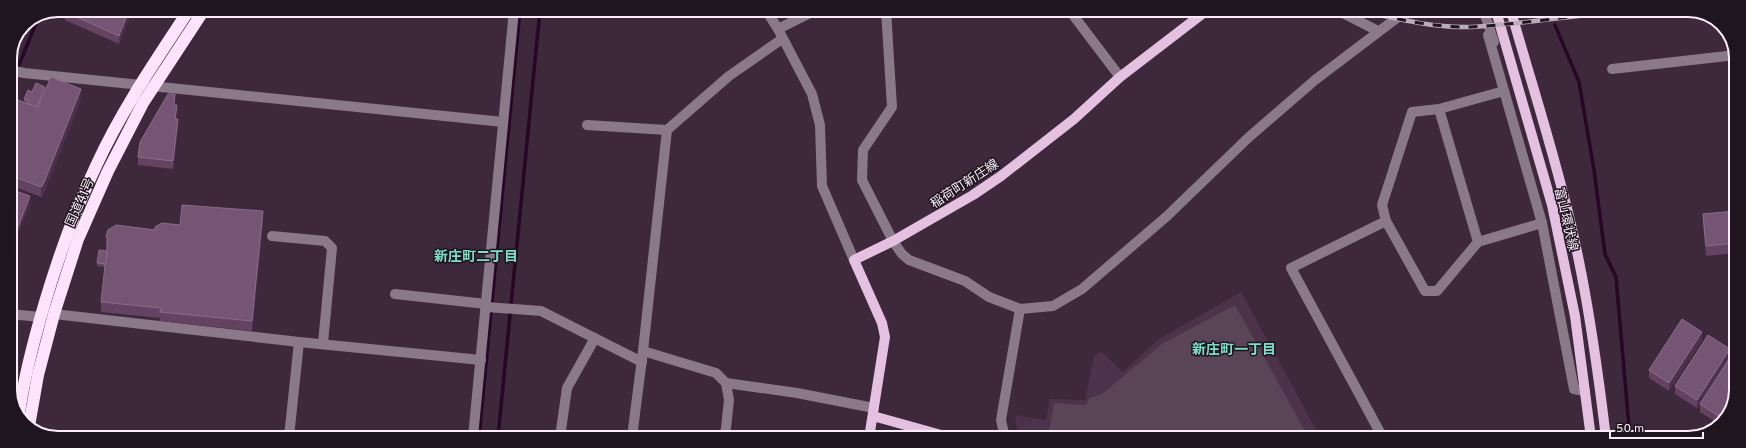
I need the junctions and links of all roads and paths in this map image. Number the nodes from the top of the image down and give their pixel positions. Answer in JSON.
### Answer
{"nodes":[{"id":1,"x":184,"y":17,"type":"edge"},
{"id":2,"x":199,"y":17,"type":"edge"},
{"id":3,"x":513,"y":17,"type":"edge"},
{"id":4,"x":770,"y":17,"type":"edge"},
{"id":5,"x":802,"y":17,"type":"edge"},
{"id":6,"x":886,"y":17,"type":"edge"},
{"id":7,"x":1075,"y":17,"type":"edge"},
{"id":8,"x":1198,"y":17,"type":"edge"},
{"id":9,"x":1351,"y":17,"type":"edge"},
{"id":10,"x":1398,"y":17,"type":"edge"},
{"id":11,"x":1486,"y":17,"type":"edge"},
{"id":12,"x":1498,"y":17,"type":"edge"},
{"id":13,"x":1512,"y":17,"type":"edge"},
{"id":14,"x":778,"y":29,"type":"junction"},
{"id":15,"x":1378,"y":31,"type":"junction"},
{"id":16,"x":1488,"y":35,"type":"dead end"},
{"id":17,"x":782,"y":39,"type":"junction"},
{"id":18,"x":1496,"y":49,"type":"dead end"},
{"id":19,"x":1729,"y":56,"type":"edge"},
{"id":20,"x":1612,"y":69,"type":"dead end"},
{"id":21,"x":17,"y":72,"type":"edge"},
{"id":22,"x":1120,"y":77,"type":"junction"},
{"id":23,"x":1504,"y":91,"type":"junction"},
{"id":24,"x":1439,"y":109,"type":"junction"},
{"id":25,"x":503,"y":122,"type":"junction"},
{"id":26,"x":587,"y":126,"type":"dead end"},
{"id":27,"x":666,"y":130,"type":"junction"},
{"id":28,"x":1386,"y":221,"type":"junction"},
{"id":29,"x":1542,"y":223,"type":"junction"},
{"id":30,"x":272,"y":236,"type":"dead end"},
{"id":31,"x":894,"y":241,"type":"junction"},
{"id":32,"x":1478,"y":242,"type":"junction"},
{"id":33,"x":854,"y":260,"type":"junction"},
{"id":34,"x":395,"y":294,"type":"dead end"},
{"id":35,"x":487,"y":306,"type":"junction"},
{"id":36,"x":1020,"y":309,"type":"junction"},
{"id":37,"x":54,"y":314,"type":"junction"},
{"id":38,"x":17,"y":315,"type":"edge"},
{"id":39,"x":40,"y":317,"type":"junction"},
{"id":40,"x":595,"y":338,"type":"junction"},
{"id":41,"x":299,"y":342,"type":"junction"},
{"id":42,"x":323,"y":343,"type":"junction"},
{"id":43,"x":643,"y":351,"type":"junction"},
{"id":44,"x":481,"y":360,"type":"junction"},
{"id":45,"x":642,"y":362,"type":"junction"},
{"id":46,"x":726,"y":383,"type":"junction"},
{"id":47,"x":1586,"y":391,"type":"junction"},
{"id":48,"x":20,"y":406,"type":"edge"},
{"id":49,"x":873,"y":412,"type":"junction"},
{"id":50,"x":30,"y":420,"type":"edge"},
{"id":51,"x":290,"y":431,"type":"edge"},
{"id":52,"x":474,"y":431,"type":"edge"},
{"id":53,"x":561,"y":431,"type":"edge"},
{"id":54,"x":633,"y":431,"type":"edge"},
{"id":55,"x":726,"y":431,"type":"edge"},
{"id":56,"x":870,"y":431,"type":"edge"},
{"id":57,"x":931,"y":431,"type":"edge"},
{"id":58,"x":1003,"y":431,"type":"edge"},
{"id":59,"x":1379,"y":431,"type":"edge"},
{"id":60,"x":1590,"y":431,"type":"edge"},
{"id":61,"x":1605,"y":431,"type":"edge"}],
"edges":[{"from":1,"to":39,"type":"highway","name":"国道41号"},
{"from":2,"to":37,"type":"highway","name":"国道41号"},
{"from":3,"to":25,"type":"street"},
{"from":4,"to":14,"type":"street"},
{"from":5,"to":14,"type":"street"},
{"from":6,"to":31,"type":"street"},
{"from":7,"to":22,"type":"street"},
{"from":8,"to":22,"type":"main road","name":"稲荷町新庄線"},
{"from":9,"to":15,"type":"street"},
{"from":10,"to":15,"type":"street"},
{"from":11,"to":18,"type":"street"},
{"from":12,"to":47,"type":"main road","name":"富山環状線"},
{"from":13,"to":61,"type":"main road","name":"富山環状線"},
{"from":14,"to":17,"type":"street"},
{"from":15,"to":36,"type":"street"},
{"from":16,"to":23,"type":"street"},
{"from":17,"to":27,"type":"street"},
{"from":17,"to":33,"type":"street"},
{"from":19,"to":20,"type":"street"},
{"from":21,"to":25,"type":"street"},
{"from":22,"to":31,"type":"main road","name":"稲荷町新庄線"},
{"from":23,"to":24,"type":"street"},
{"from":23,"to":29,"type":"street"},
{"from":24,"to":28,"type":"street"},
{"from":24,"to":32,"type":"street"},
{"from":25,"to":35,"type":"street"},
{"from":26,"to":27,"type":"street"},
{"from":27,"to":43,"type":"street"},
{"from":28,"to":32,"type":"street"},
{"from":28,"to":59,"type":"street"},
{"from":29,"to":32,"type":"street"},
{"from":29,"to":47,"type":"street"},
{"from":30,"to":42,"type":"street"},
{"from":31,"to":33,"type":"main road","name":"稲荷町新庄線"},
{"from":31,"to":36,"type":"street"},
{"from":33,"to":49,"type":"main road"},
{"from":34,"to":35,"type":"street"},
{"from":35,"to":40,"type":"street"},
{"from":35,"to":44,"type":"street"},
{"from":36,"to":58,"type":"street"},
{"from":37,"to":41,"type":"street"},
{"from":37,"to":50,"type":"highway","name":"国道41号"},
{"from":38,"to":39,"type":"street"},
{"from":39,"to":48,"type":"highway","name":"国道41号"},
{"from":40,"to":45,"type":"street"},
{"from":40,"to":53,"type":"street"},
{"from":41,"to":42,"type":"street"},
{"from":41,"to":51,"type":"street"},
{"from":42,"to":44,"type":"street"},
{"from":43,"to":45,"type":"street"},
{"from":43,"to":46,"type":"street"},
{"from":44,"to":52,"type":"street"},
{"from":45,"to":54,"type":"street"},
{"from":46,"to":49,"type":"street"},
{"from":46,"to":55,"type":"street"},
{"from":47,"to":60,"type":"main road","name":"富山環状線"},
{"from":49,"to":56,"type":"main road"},
{"from":49,"to":57,"type":"main road"}]}
